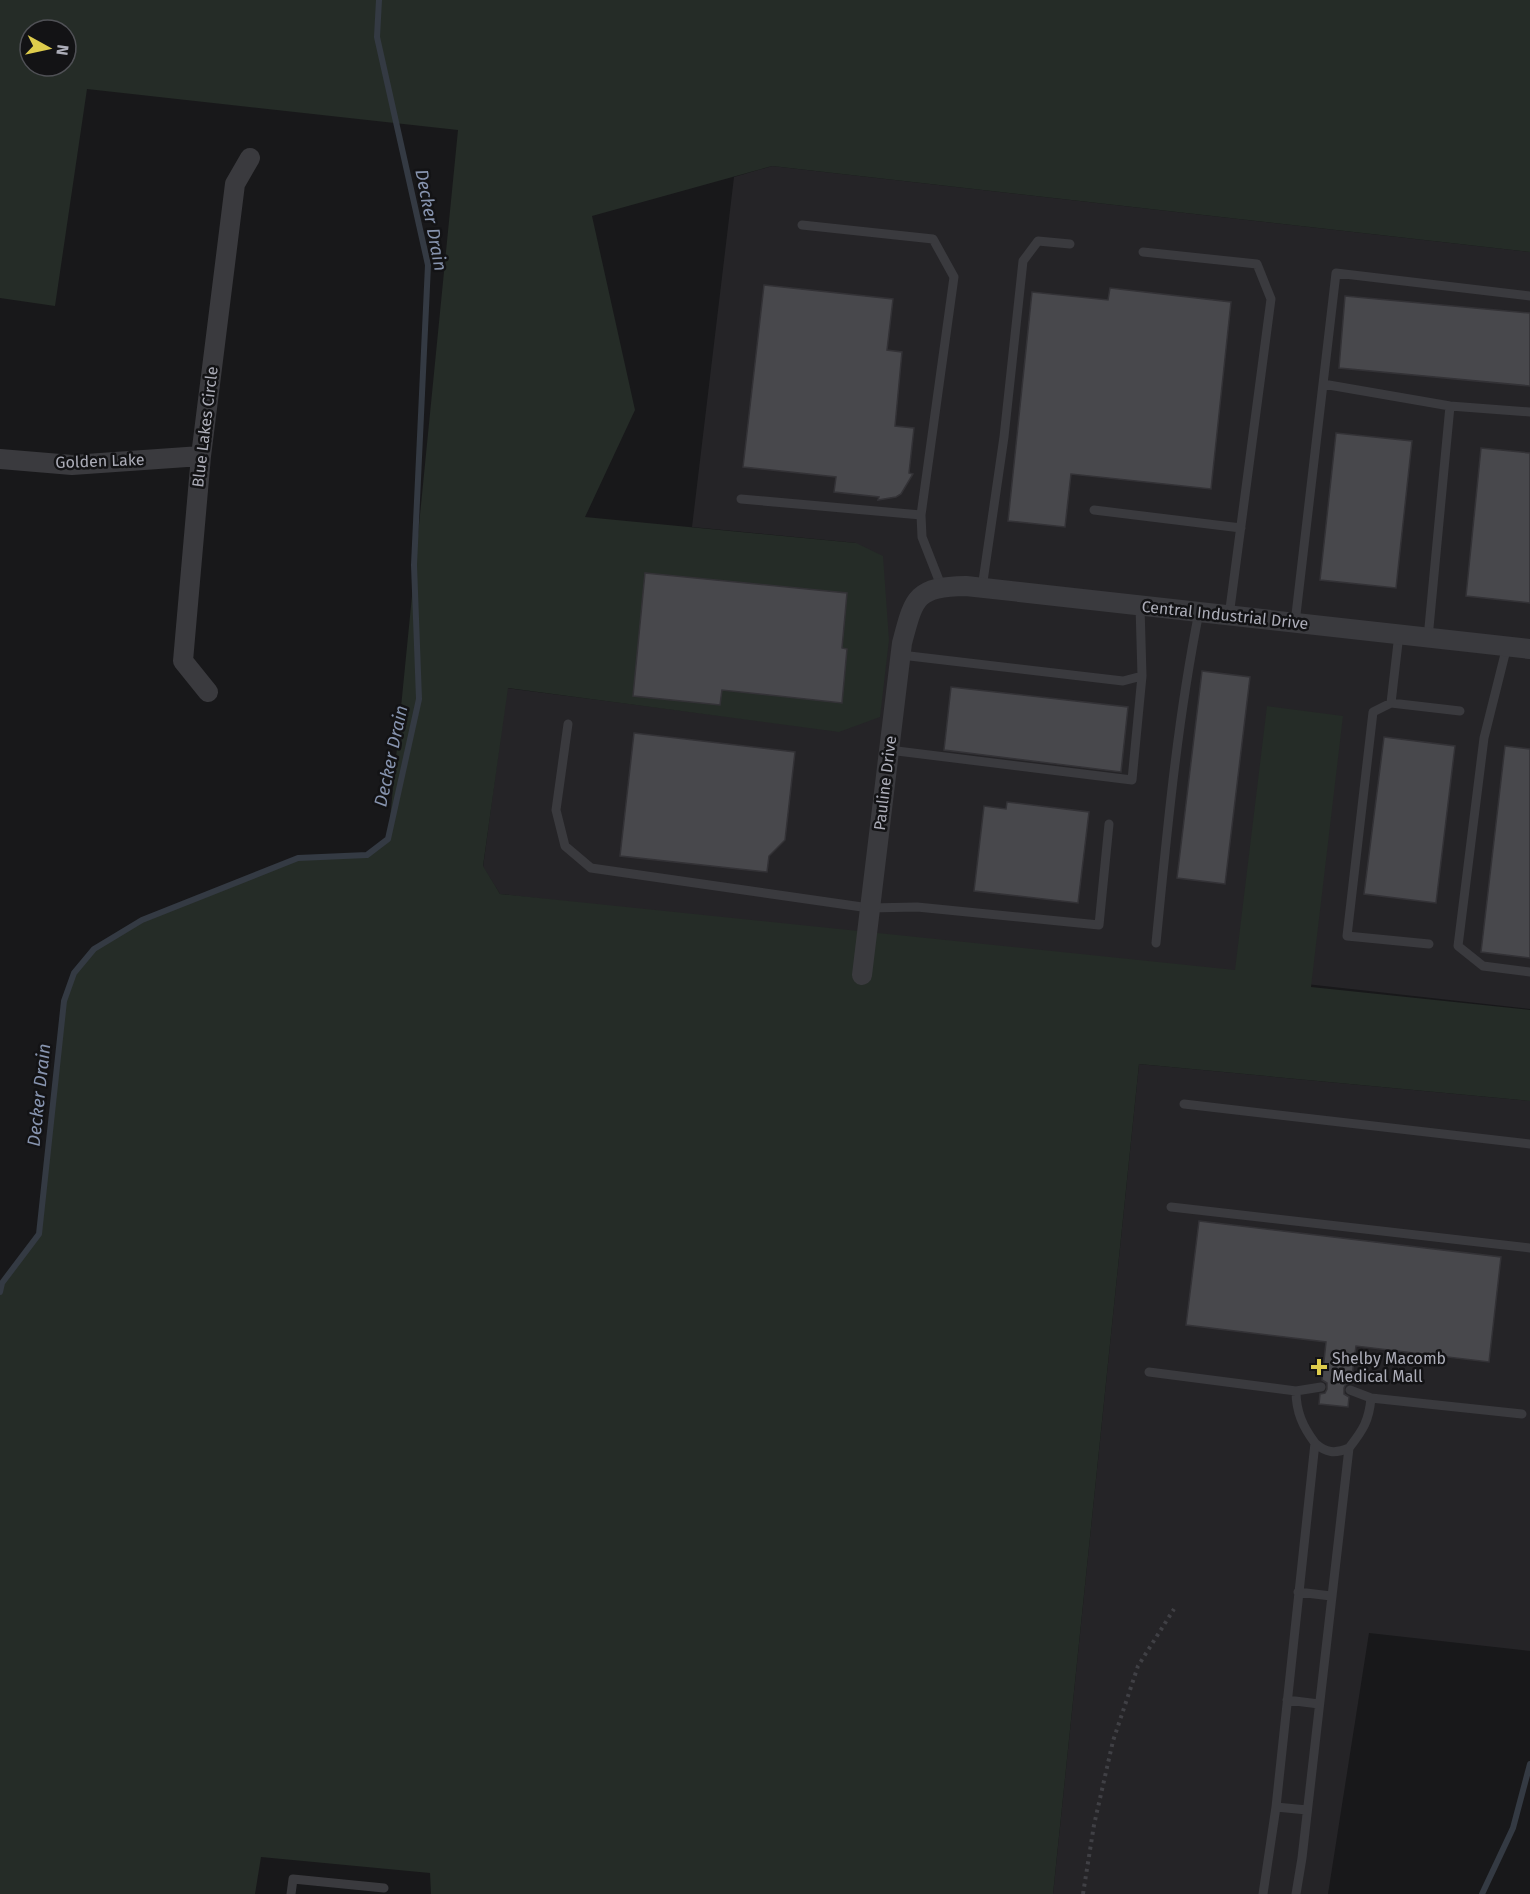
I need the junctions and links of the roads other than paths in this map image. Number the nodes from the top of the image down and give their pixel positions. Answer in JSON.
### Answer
{"nodes":[{"id":1,"x":250,"y":158,"type":"dead end"},
{"id":2,"x":802,"y":225,"type":"dead end"},
{"id":3,"x":1070,"y":244,"type":"dead end"},
{"id":4,"x":1143,"y":252,"type":"dead end"},
{"id":5,"x":1530,"y":296,"type":"edge"},
{"id":6,"x":1323,"y":384,"type":"junction"},
{"id":7,"x":1450,"y":406,"type":"junction"},
{"id":8,"x":1530,"y":412,"type":"edge"},
{"id":9,"x":201,"y":456,"type":"junction"},
{"id":10,"x":0,"y":459,"type":"edge"},
{"id":11,"x":741,"y":499,"type":"dead end"},
{"id":12,"x":1094,"y":510,"type":"dead end"},
{"id":13,"x":921,"y":515,"type":"junction"},
{"id":14,"x":1241,"y":528,"type":"junction"},
{"id":15,"x":942,"y":588,"type":"junction"},
{"id":16,"x":982,"y":588,"type":"junction"},
{"id":17,"x":921,"y":594,"type":"joint"},
{"id":18,"x":1140,"y":606,"type":"junction"},
{"id":19,"x":1199,"y":612,"type":"junction"},
{"id":20,"x":1229,"y":615,"type":"junction"},
{"id":21,"x":1295,"y":623,"type":"junction"},
{"id":22,"x":1399,"y":634,"type":"junction"},
{"id":23,"x":1428,"y":638,"type":"junction"},
{"id":24,"x":1507,"y":646,"type":"junction"},
{"id":25,"x":1530,"y":649,"type":"edge"},
{"id":26,"x":901,"y":655,"type":"junction"},
{"id":27,"x":1142,"y":676,"type":"junction"},
{"id":28,"x":208,"y":692,"type":"dead end"},
{"id":29,"x":1391,"y":703,"type":"junction"},
{"id":30,"x":1460,"y":711,"type":"dead end"},
{"id":31,"x":568,"y":724,"type":"dead end"},
{"id":32,"x":889,"y":750,"type":"junction"},
{"id":33,"x":1109,"y":824,"type":"dead end"},
{"id":34,"x":869,"y":908,"type":"junction"},
{"id":35,"x":1156,"y":943,"type":"dead end"},
{"id":36,"x":1429,"y":944,"type":"dead end"},
{"id":37,"x":1530,"y":972,"type":"edge"},
{"id":38,"x":862,"y":975,"type":"dead end"},
{"id":39,"x":1184,"y":1104,"type":"dead end"},
{"id":40,"x":1530,"y":1144,"type":"edge"},
{"id":41,"x":1171,"y":1207,"type":"dead end"},
{"id":42,"x":1530,"y":1248,"type":"edge"},
{"id":43,"x":1149,"y":1372,"type":"dead end"},
{"id":44,"x":1321,"y":1387,"type":"dead end"},
{"id":45,"x":1350,"y":1390,"type":"dead end"},
{"id":46,"x":1296,"y":1391,"type":"junction"},
{"id":47,"x":1371,"y":1398,"type":"junction"},
{"id":48,"x":1522,"y":1414,"type":"dead end"},
{"id":49,"x":1315,"y":1443,"type":"junction"},
{"id":50,"x":1349,"y":1448,"type":"junction"},
{"id":51,"x":1298,"y":1592,"type":"junction"},
{"id":52,"x":1331,"y":1596,"type":"junction"},
{"id":53,"x":1287,"y":1700,"type":"junction"},
{"id":54,"x":1319,"y":1704,"type":"junction"},
{"id":55,"x":1275,"y":1807,"type":"junction"},
{"id":56,"x":1307,"y":1810,"type":"junction"},
{"id":57,"x":384,"y":1888,"type":"dead end"},
{"id":58,"x":291,"y":1894,"type":"edge"},
{"id":59,"x":1263,"y":1894,"type":"edge"},
{"id":60,"x":1296,"y":1894,"type":"edge"}],
"edges":[{"from":1,"to":9,"type":"street","name":"Blue Lakes Circle"},
{"from":2,"to":13,"type":"lane"},
{"from":3,"to":16,"type":"lane"},
{"from":4,"to":14,"type":"lane"},
{"from":5,"to":6,"type":"lane"},
{"from":6,"to":7,"type":"lane"},
{"from":6,"to":21,"type":"lane"},
{"from":7,"to":8,"type":"lane"},
{"from":7,"to":23,"type":"lane"},
{"from":9,"to":10,"type":"street","name":"Golden Lake"},
{"from":9,"to":28,"type":"street","name":"Blue Lakes Circle"},
{"from":11,"to":13,"type":"lane"},
{"from":12,"to":14,"type":"lane"},
{"from":13,"to":15,"type":"lane"},
{"from":14,"to":20,"type":"lane"},
{"from":15,"to":16,"type":"street","name":"Central Industrial Drive"},
{"from":15,"to":17,"type":"street","name":"Central Industrial Drive"},
{"from":16,"to":18,"type":"street","name":"Central Industrial Drive"},
{"from":17,"to":26,"type":"street","name":"Pauline Drive"},
{"from":18,"to":19,"type":"street","name":"Central Industrial Drive"},
{"from":18,"to":27,"type":"lane"},
{"from":19,"to":20,"type":"street","name":"Central Industrial Drive"},
{"from":19,"to":35,"type":"lane"},
{"from":20,"to":21,"type":"street","name":"Central Industrial Drive"},
{"from":21,"to":22,"type":"street","name":"Central Industrial Drive"},
{"from":22,"to":23,"type":"street","name":"Central Industrial Drive"},
{"from":22,"to":29,"type":"lane"},
{"from":23,"to":24,"type":"street","name":"Central Industrial Drive"},
{"from":24,"to":25,"type":"street","name":"Central Industrial Drive"},
{"from":24,"to":37,"type":"lane"},
{"from":26,"to":27,"type":"lane"},
{"from":26,"to":32,"type":"street","name":"Pauline Drive"},
{"from":27,"to":32,"type":"lane"},
{"from":29,"to":30,"type":"lane"},
{"from":29,"to":36,"type":"lane"},
{"from":31,"to":34,"type":"lane"},
{"from":32,"to":34,"type":"street","name":"Pauline Drive"},
{"from":33,"to":34,"type":"lane"},
{"from":34,"to":38,"type":"street","name":"Pauline Drive"},
{"from":39,"to":40,"type":"lane"},
{"from":41,"to":42,"type":"lane"},
{"from":43,"to":46,"type":"lane"},
{"from":44,"to":46,"type":"lane"},
{"from":45,"to":47,"type":"lane"},
{"from":46,"to":49,"type":"lane"},
{"from":47,"to":48,"type":"lane"},
{"from":47,"to":50,"type":"lane"},
{"from":49,"to":50,"type":"lane"},
{"from":49,"to":51,"type":"lane"},
{"from":50,"to":52,"type":"lane"},
{"from":51,"to":52,"type":"lane"},
{"from":51,"to":53,"type":"lane"},
{"from":52,"to":54,"type":"lane"},
{"from":53,"to":54,"type":"lane"},
{"from":53,"to":55,"type":"lane"},
{"from":54,"to":56,"type":"lane"},
{"from":55,"to":56,"type":"lane"},
{"from":55,"to":59,"type":"lane"},
{"from":56,"to":60,"type":"lane"},
{"from":57,"to":58,"type":"lane"}]}
